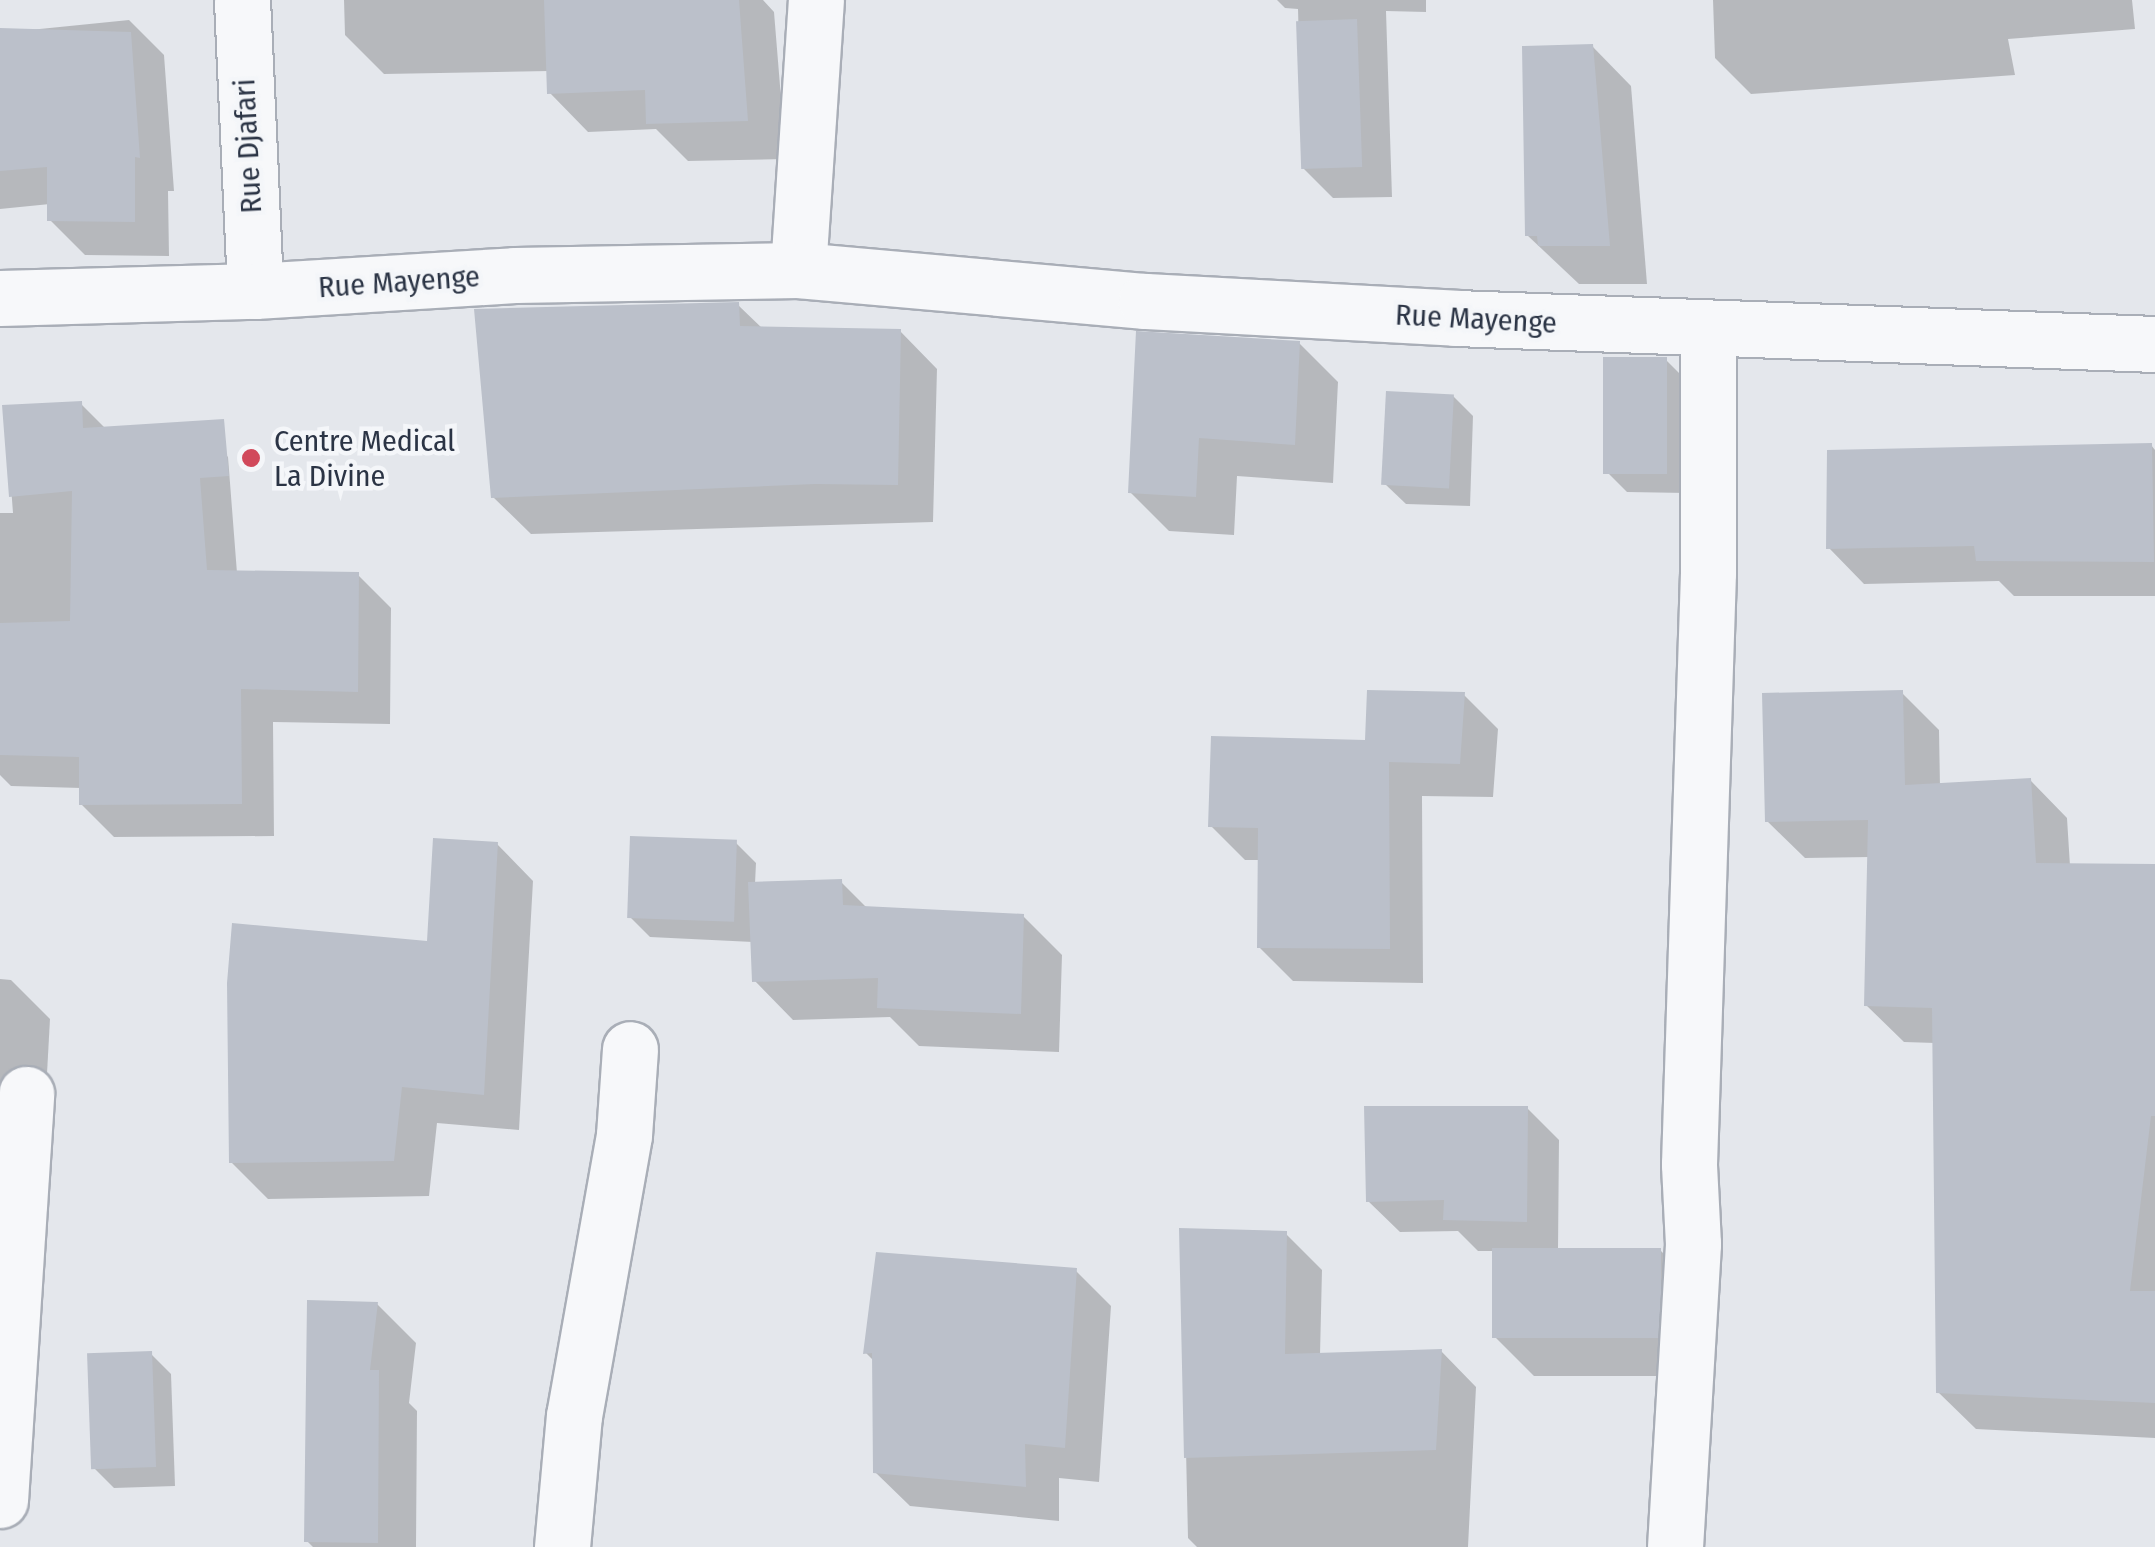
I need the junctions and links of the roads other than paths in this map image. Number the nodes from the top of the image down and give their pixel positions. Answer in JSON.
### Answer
{"nodes":[{"id":1,"x":242,"y":0,"type":"edge"},
{"id":2,"x":816,"y":0,"type":"edge"},
{"id":3,"x":798,"y":270,"type":"junction"},
{"id":4,"x":255,"y":291,"type":"junction"},
{"id":5,"x":0,"y":298,"type":"edge"},
{"id":6,"x":1708,"y":330,"type":"junction"},
{"id":7,"x":2155,"y":344,"type":"edge"},
{"id":8,"x":630,"y":1049,"type":"dead end"},
{"id":9,"x":26,"y":1094,"type":"dead end"},
{"id":10,"x":0,"y":1500,"type":"edge"},
{"id":11,"x":562,"y":1547,"type":"edge"},
{"id":12,"x":1676,"y":1547,"type":"edge"}],
"edges":[{"from":1,"to":4,"type":"street","name":"Rue Djafari"},
{"from":2,"to":3,"type":"street"},
{"from":3,"to":4,"type":"street","name":"Rue Mayenge"},
{"from":3,"to":6,"type":"street","name":"Rue Mayenge"},
{"from":4,"to":5,"type":"street","name":"Rue Mayenge"},
{"from":6,"to":7,"type":"street","name":"Rue Mayenge"},
{"from":6,"to":12,"type":"street"},
{"from":8,"to":11,"type":"street"},
{"from":9,"to":10,"type":"street"}]}
